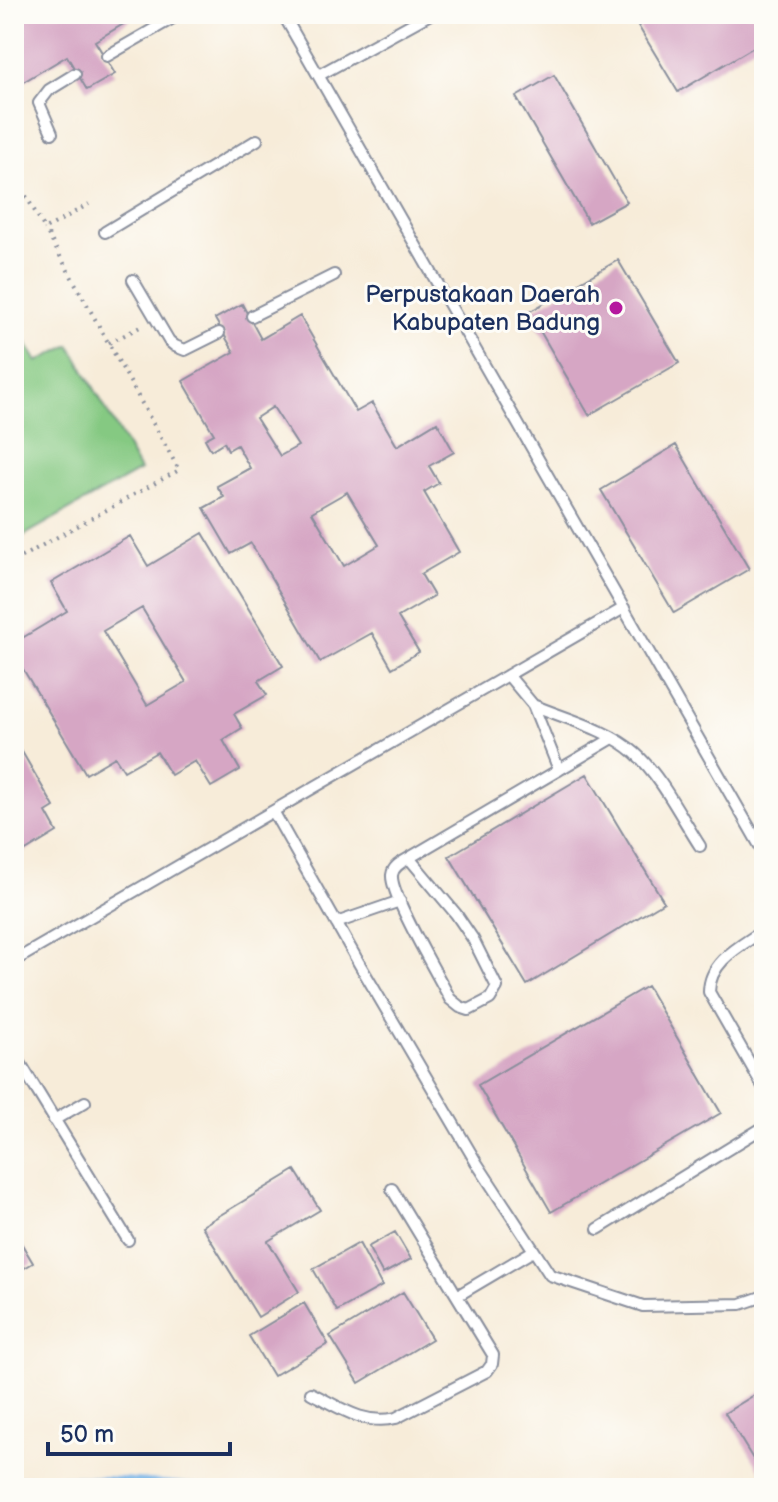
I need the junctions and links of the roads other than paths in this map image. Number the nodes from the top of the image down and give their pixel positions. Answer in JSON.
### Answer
{"nodes":[{"id":1,"x":180,"y":14,"type":"edge"},
{"id":2,"x":283,"y":14,"type":"edge"},
{"id":3,"x":430,"y":14,"type":"edge"},
{"id":4,"x":107,"y":56,"type":"dead end"},
{"id":5,"x":75,"y":74,"type":"dead end"},
{"id":6,"x":319,"y":75,"type":"junction"},
{"id":7,"x":52,"y":133,"type":"dead end"},
{"id":8,"x":257,"y":140,"type":"dead end"},
{"id":9,"x":105,"y":232,"type":"dead end"},
{"id":10,"x":334,"y":275,"type":"dead end"},
{"id":11,"x":133,"y":280,"type":"dead end"},
{"id":12,"x":252,"y":316,"type":"dead end"},
{"id":13,"x":219,"y":333,"type":"dead end"},
{"id":14,"x":624,"y":608,"type":"junction"},
{"id":15,"x":508,"y":675,"type":"junction"},
{"id":16,"x":533,"y":705,"type":"junction"},
{"id":17,"x":613,"y":738,"type":"junction"},
{"id":18,"x":559,"y":770,"type":"junction"},
{"id":19,"x":273,"y":811,"type":"junction"},
{"id":20,"x":700,"y":846,"type":"dead end"},
{"id":21,"x":764,"y":853,"type":"edge"},
{"id":22,"x":409,"y":858,"type":"junction"},
{"id":23,"x":400,"y":901,"type":"junction"},
{"id":24,"x":336,"y":923,"type":"junction"},
{"id":25,"x":764,"y":930,"type":"edge"},
{"id":26,"x":14,"y":961,"type":"edge"},
{"id":27,"x":14,"y":1053,"type":"edge"},
{"id":28,"x":764,"y":1088,"type":"edge"},
{"id":29,"x":85,"y":1102,"type":"dead end"},
{"id":30,"x":54,"y":1120,"type":"junction"},
{"id":31,"x":764,"y":1127,"type":"edge"},
{"id":32,"x":392,"y":1189,"type":"dead end"},
{"id":33,"x":598,"y":1229,"type":"dead end"},
{"id":34,"x":128,"y":1240,"type":"dead end"},
{"id":35,"x":533,"y":1251,"type":"junction"},
{"id":36,"x":457,"y":1296,"type":"junction"},
{"id":37,"x":764,"y":1296,"type":"edge"},
{"id":38,"x":311,"y":1393,"type":"dead end"}],
"edges":[{"from":1,"to":4,"type":"lane"},
{"from":2,"to":6,"type":"lane"},
{"from":3,"to":6,"type":"lane"},
{"from":5,"to":7,"type":"lane"},
{"from":6,"to":14,"type":"lane"},
{"from":8,"to":9,"type":"lane"},
{"from":10,"to":12,"type":"lane"},
{"from":11,"to":13,"type":"lane"},
{"from":14,"to":15,"type":"lane"},
{"from":14,"to":21,"type":"lane"},
{"from":15,"to":16,"type":"lane"},
{"from":15,"to":19,"type":"lane"},
{"from":16,"to":17,"type":"lane"},
{"from":16,"to":18,"type":"lane"},
{"from":17,"to":18,"type":"lane"},
{"from":17,"to":20,"type":"lane"},
{"from":18,"to":22,"type":"lane"},
{"from":19,"to":24,"type":"lane"},
{"from":19,"to":26,"type":"lane"},
{"from":22,"to":23,"type":"lane"},
{"from":22,"to":23,"type":"lane"},
{"from":23,"to":24,"type":"lane"},
{"from":24,"to":35,"type":"lane"},
{"from":25,"to":28,"type":"lane"},
{"from":27,"to":30,"type":"lane"},
{"from":29,"to":30,"type":"lane"},
{"from":30,"to":34,"type":"lane"},
{"from":31,"to":33,"type":"lane"},
{"from":32,"to":36,"type":"lane"},
{"from":35,"to":36,"type":"lane"},
{"from":35,"to":37,"type":"lane"},
{"from":36,"to":38,"type":"lane"}]}
